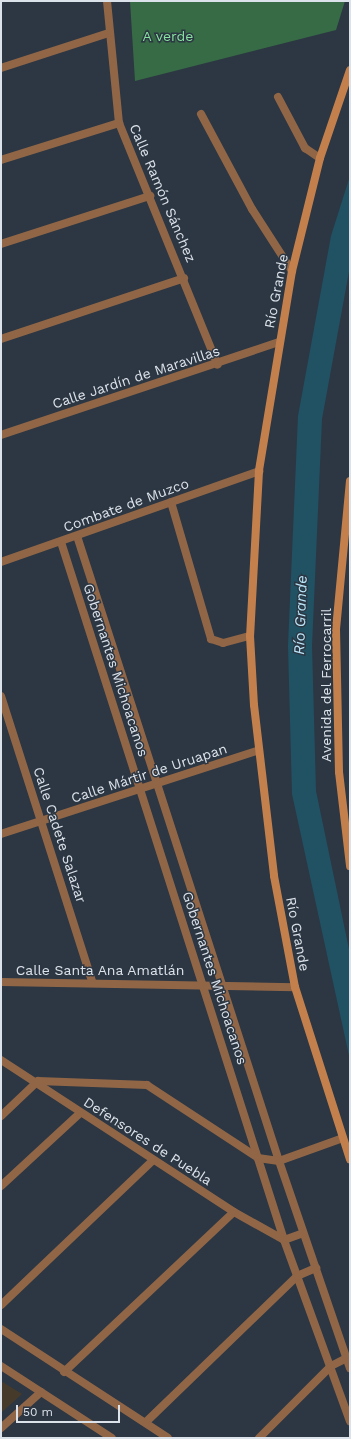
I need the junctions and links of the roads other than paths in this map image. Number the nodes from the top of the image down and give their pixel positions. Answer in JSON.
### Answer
{"nodes":[{"id":1,"x":107,"y":1,"type":"edge"},
{"id":2,"x":109,"y":33,"type":"junction"},
{"id":3,"x":1,"y":68,"type":"edge"},
{"id":4,"x":350,"y":70,"type":"edge"},
{"id":5,"x":278,"y":96,"type":"dead end"},
{"id":6,"x":201,"y":114,"type":"dead end"},
{"id":7,"x":119,"y":123,"type":"junction"},
{"id":8,"x":320,"y":158,"type":"junction"},
{"id":9,"x":1,"y":160,"type":"edge"},
{"id":10,"x":150,"y":196,"type":"junction"},
{"id":11,"x":1,"y":244,"type":"edge"},
{"id":12,"x":292,"y":271,"type":"junction"},
{"id":13,"x":184,"y":278,"type":"junction"},
{"id":14,"x":1,"y":339,"type":"edge"},
{"id":15,"x":279,"y":342,"type":"junction"},
{"id":16,"x":218,"y":365,"type":"junction"},
{"id":17,"x":1,"y":435,"type":"edge"},
{"id":18,"x":259,"y":471,"type":"junction"},
{"id":19,"x":350,"y":481,"type":"edge"},
{"id":20,"x":171,"y":502,"type":"junction"},
{"id":21,"x":77,"y":536,"type":"junction"},
{"id":22,"x":61,"y":542,"type":"junction"},
{"id":23,"x":1,"y":562,"type":"edge"},
{"id":24,"x":250,"y":636,"type":"junction"},
{"id":25,"x":1,"y":696,"type":"edge"},
{"id":26,"x":259,"y":750,"type":"junction"},
{"id":27,"x":155,"y":784,"type":"junction"},
{"id":28,"x":141,"y":789,"type":"junction"},
{"id":29,"x":44,"y":822,"type":"junction"},
{"id":30,"x":1,"y":834,"type":"edge"},
{"id":31,"x":350,"y":866,"type":"edge"},
{"id":32,"x":1,"y":982,"type":"edge"},
{"id":33,"x":92,"y":982,"type":"junction"},
{"id":34,"x":203,"y":983,"type":"junction"},
{"id":35,"x":222,"y":984,"type":"junction"},
{"id":36,"x":295,"y":987,"type":"junction"},
{"id":37,"x":1,"y":1060,"type":"edge"},
{"id":38,"x":38,"y":1081,"type":"junction"},
{"id":39,"x":80,"y":1113,"type":"junction"},
{"id":40,"x":1,"y":1116,"type":"edge"},
{"id":41,"x":343,"y":1138,"type":"junction"},
{"id":42,"x":258,"y":1158,"type":"junction"},
{"id":43,"x":350,"y":1159,"type":"edge"},
{"id":44,"x":152,"y":1161,"type":"junction"},
{"id":45,"x":279,"y":1161,"type":"junction"},
{"id":46,"x":1,"y":1186,"type":"edge"},
{"id":47,"x":234,"y":1212,"type":"junction"},
{"id":48,"x":303,"y":1233,"type":"junction"},
{"id":49,"x":284,"y":1240,"type":"junction"},
{"id":50,"x":316,"y":1268,"type":"junction"},
{"id":51,"x":297,"y":1276,"type":"junction"},
{"id":52,"x":1,"y":1305,"type":"edge"},
{"id":53,"x":1,"y":1329,"type":"edge"},
{"id":54,"x":347,"y":1358,"type":"junction"},
{"id":55,"x":1,"y":1366,"type":"edge"},
{"id":56,"x":331,"y":1366,"type":"junction"},
{"id":57,"x":350,"y":1368,"type":"edge"},
{"id":58,"x":64,"y":1372,"type":"junction"},
{"id":59,"x":41,"y":1392,"type":"junction"},
{"id":60,"x":350,"y":1421,"type":"edge"},
{"id":61,"x":146,"y":1422,"type":"junction"},
{"id":62,"x":1,"y":1428,"type":"edge"},
{"id":63,"x":112,"y":1438,"type":"edge"},
{"id":64,"x":168,"y":1438,"type":"edge"},
{"id":65,"x":259,"y":1438,"type":"edge"}],
"edges":[{"from":1,"to":2,"type":"street","name":"Calle Ramón Sánchez"},
{"from":2,"to":3,"type":"street"},
{"from":2,"to":7,"type":"street","name":"Calle Ramón Sánchez"},
{"from":4,"to":8,"type":"main road","name":"Río Grande"},
{"from":5,"to":8,"type":"street"},
{"from":6,"to":12,"type":"street"},
{"from":7,"to":9,"type":"street"},
{"from":7,"to":10,"type":"street","name":"Calle Ramón Sánchez"},
{"from":8,"to":12,"type":"main road","name":"Río Grande"},
{"from":10,"to":11,"type":"street"},
{"from":10,"to":13,"type":"street","name":"Calle Ramón Sánchez"},
{"from":12,"to":15,"type":"main road","name":"Río Grande"},
{"from":13,"to":14,"type":"street"},
{"from":13,"to":16,"type":"street","name":"Calle Ramón Sánchez"},
{"from":15,"to":16,"type":"street","name":"Calle Jardín de Maravillas"},
{"from":15,"to":18,"type":"main road","name":"Río Grande"},
{"from":16,"to":17,"type":"street","name":"Calle Jardín de Maravillas"},
{"from":18,"to":20,"type":"street","name":"Combate de Muzco"},
{"from":18,"to":24,"type":"main road","name":"Río Grande"},
{"from":19,"to":31,"type":"main road","name":"Avenida del Ferrocarril"},
{"from":20,"to":21,"type":"street","name":"Combate de Muzco"},
{"from":20,"to":24,"type":"street"},
{"from":21,"to":22,"type":"street","name":"Combate de Muzco"},
{"from":21,"to":27,"type":"street","name":"Gobernantes Michoacanos"},
{"from":22,"to":23,"type":"street","name":"Combate de Muzco"},
{"from":22,"to":28,"type":"street","name":"Gobernantes Michoacanos"},
{"from":24,"to":26,"type":"main road","name":"Río Grande"},
{"from":25,"to":29,"type":"street","name":"Calle Cadete Salazar"},
{"from":26,"to":27,"type":"street","name":"Calle Mártir de Uruapan"},
{"from":26,"to":36,"type":"main road","name":"Río Grande"},
{"from":27,"to":28,"type":"street","name":"Calle Mártir de Uruapan"},
{"from":27,"to":35,"type":"street","name":"Gobernantes Michoacanos"},
{"from":28,"to":29,"type":"street","name":"Calle Mártir de Uruapan"},
{"from":28,"to":34,"type":"street","name":"Gobernantes Michoacanos"},
{"from":29,"to":30,"type":"street","name":"Calle Mártir de Uruapan"},
{"from":29,"to":33,"type":"street","name":"Calle Cadete Salazar"},
{"from":32,"to":33,"type":"street","name":"Calle Santa Ana Amatlán"},
{"from":33,"to":34,"type":"street","name":"Calle Santa Ana Amatlán"},
{"from":34,"to":35,"type":"street","name":"Calle Santa Ana Amatlán"},
{"from":34,"to":42,"type":"street","name":"Gobernantes Michoacanos"},
{"from":35,"to":36,"type":"street","name":"Calle Santa Ana Amatlán"},
{"from":35,"to":45,"type":"street","name":"Gobernantes Michoacanos"},
{"from":36,"to":41,"type":"main road","name":"Río Grande"},
{"from":37,"to":38,"type":"street","name":"Defensores de Puebla"},
{"from":38,"to":39,"type":"street","name":"Defensores de Puebla"},
{"from":38,"to":40,"type":"street"},
{"from":38,"to":42,"type":"street"},
{"from":39,"to":44,"type":"street","name":"Defensores de Puebla"},
{"from":39,"to":46,"type":"street"},
{"from":41,"to":43,"type":"main road","name":"Río Grande"},
{"from":41,"to":45,"type":"street"},
{"from":42,"to":45,"type":"street"},
{"from":42,"to":49,"type":"street","name":"Gobernantes Michoacanos"},
{"from":44,"to":47,"type":"street","name":"Defensores de Puebla"},
{"from":44,"to":52,"type":"street"},
{"from":45,"to":48,"type":"street","name":"Gobernantes Michoacanos"},
{"from":47,"to":49,"type":"street","name":"Defensores de Puebla"},
{"from":47,"to":58,"type":"street"},
{"from":48,"to":49,"type":"street"},
{"from":48,"to":50,"type":"street","name":"Gobernantes Michoacanos"},
{"from":49,"to":51,"type":"street","name":"Gobernantes Michoacanos"},
{"from":50,"to":51,"type":"street"},
{"from":50,"to":54,"type":"street","name":"Gobernantes Michoacanos"},
{"from":51,"to":56,"type":"street","name":"Gobernantes Michoacanos"},
{"from":51,"to":61,"type":"street"},
{"from":53,"to":58,"type":"street"},
{"from":54,"to":56,"type":"street"},
{"from":54,"to":57,"type":"street","name":"Gobernantes Michoacanos"},
{"from":55,"to":59,"type":"street"},
{"from":56,"to":60,"type":"street","name":"Gobernantes Michoacanos"},
{"from":56,"to":65,"type":"street"},
{"from":58,"to":61,"type":"street"},
{"from":59,"to":62,"type":"street"},
{"from":59,"to":63,"type":"street"},
{"from":61,"to":64,"type":"street"}]}
